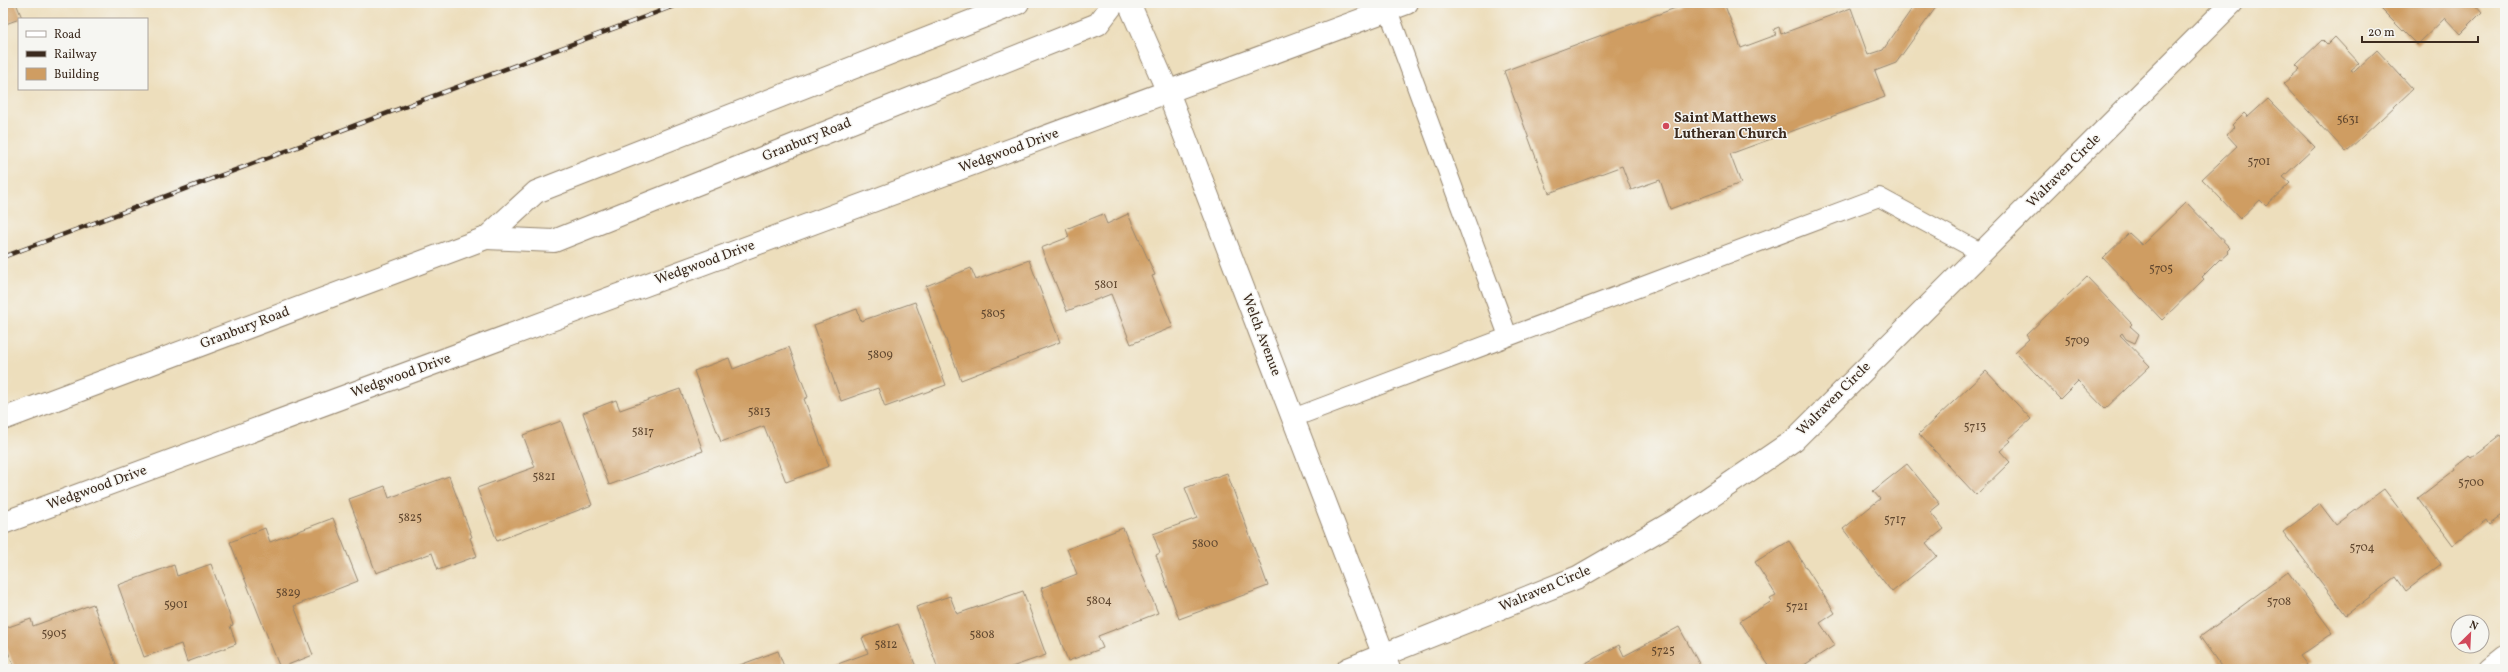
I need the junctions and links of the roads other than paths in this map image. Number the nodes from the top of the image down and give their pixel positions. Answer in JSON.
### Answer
{"nodes":[{"id":1,"x":1018,"y":3,"type":"edge"},
{"id":2,"x":1114,"y":3,"type":"edge"},
{"id":3,"x":1129,"y":3,"type":"edge"},
{"id":4,"x":2232,"y":3,"type":"edge"},
{"id":5,"x":1397,"y":6,"type":"edge"},
{"id":6,"x":1168,"y":92,"type":"junction"},
{"id":7,"x":486,"y":238,"type":"junction"},
{"id":8,"x":1982,"y":253,"type":"junction"},
{"id":9,"x":1508,"y":336,"type":"junction"},
{"id":10,"x":1293,"y":418,"type":"junction"},
{"id":11,"x":3,"y":419,"type":"edge"},
{"id":12,"x":3,"y":523,"type":"edge"},
{"id":13,"x":2505,"y":657,"type":"edge"},
{"id":14,"x":1386,"y":662,"type":"edge"},
{"id":15,"x":1348,"y":669,"type":"edge"},
{"id":16,"x":2490,"y":669,"type":"edge"}],
"edges":[{"from":1,"to":7,"type":"street","name":"Granbury Road"},
{"from":2,"to":7,"type":"street","name":"Granbury Road"},
{"from":3,"to":6,"type":"street","name":"Welch Avenue"},
{"from":4,"to":8,"type":"street","name":"Walraven Circle"},
{"from":5,"to":6,"type":"street","name":"Wedgwood Drive"},
{"from":5,"to":9,"type":"lane"},
{"from":6,"to":10,"type":"street","name":"Welch Avenue"},
{"from":6,"to":12,"type":"street","name":"Wedgwood Drive"},
{"from":7,"to":11,"type":"street","name":"Granbury Road"},
{"from":8,"to":9,"type":"lane"},
{"from":8,"to":14,"type":"street","name":"Walraven Circle"},
{"from":9,"to":10,"type":"lane"},
{"from":10,"to":14,"type":"street","name":"Welch Avenue"},
{"from":13,"to":16,"type":"street"},
{"from":14,"to":15,"type":"street","name":"Walraven Circle"}]}
